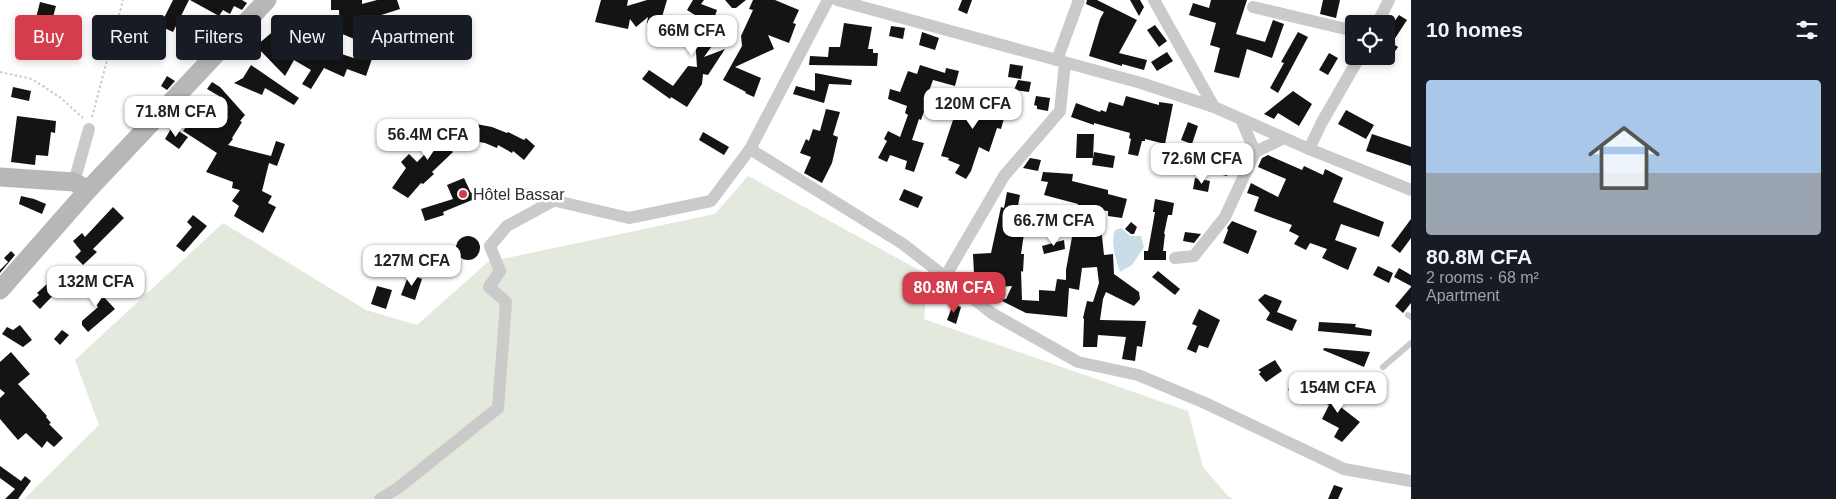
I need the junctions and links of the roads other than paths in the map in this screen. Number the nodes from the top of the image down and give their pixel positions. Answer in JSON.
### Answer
{"nodes":[{"id":1,"x":267,"y":0,"type":"edge"},
{"id":2,"x":828,"y":0,"type":"edge"},
{"id":3,"x":837,"y":0,"type":"edge"},
{"id":4,"x":1079,"y":0,"type":"edge"},
{"id":5,"x":1154,"y":0,"type":"edge"},
{"id":6,"x":1390,"y":0,"type":"edge"},
{"id":7,"x":1254,"y":7,"type":"dead end"},
{"id":8,"x":1382,"y":15,"type":"edge"},
{"id":9,"x":1345,"y":29,"type":"edge"},
{"id":10,"x":1061,"y":62,"type":"junction"},
{"id":11,"x":1355,"y":65,"type":"edge"},
{"id":12,"x":1214,"y":108,"type":"junction"},
{"id":13,"x":1241,"y":119,"type":"junction"},
{"id":14,"x":88,"y":129,"type":"road end"},
{"id":15,"x":1284,"y":138,"type":"junction"},
{"id":16,"x":1309,"y":148,"type":"junction"},
{"id":17,"x":750,"y":149,"type":"junction"},
{"id":18,"x":1255,"y":152,"type":"junction"},
{"id":19,"x":0,"y":177,"type":"edge"},
{"id":20,"x":81,"y":186,"type":"junction"},
{"id":21,"x":1411,"y":190,"type":"edge"},
{"id":22,"x":522,"y":193,"type":"dead end"},
{"id":23,"x":554,"y":201,"type":"junction"},
{"id":24,"x":1175,"y":258,"type":"dead end"},
{"id":25,"x":945,"y":277,"type":"junction"},
{"id":26,"x":0,"y":290,"type":"edge"},
{"id":27,"x":1411,"y":344,"type":"edge"},
{"id":28,"x":1383,"y":367,"type":"dead end"},
{"id":29,"x":1411,"y":481,"type":"edge"},
{"id":30,"x":380,"y":499,"type":"edge"}],
"edges":[{"from":1,"to":20,"type":"street"},
{"from":2,"to":17,"type":"street"},
{"from":3,"to":10,"type":"street"},
{"from":4,"to":10,"type":"street"},
{"from":5,"to":12,"type":"street"},
{"from":6,"to":8,"type":"street"},
{"from":7,"to":9,"type":"street"},
{"from":10,"to":12,"type":"street"},
{"from":10,"to":25,"type":"street"},
{"from":11,"to":16,"type":"street"},
{"from":12,"to":13,"type":"street"},
{"from":13,"to":15,"type":"street"},
{"from":13,"to":18,"type":"street"},
{"from":14,"to":20,"type":"street"},
{"from":15,"to":16,"type":"street"},
{"from":15,"to":18,"type":"street"},
{"from":16,"to":21,"type":"street"},
{"from":17,"to":23,"type":"street"},
{"from":17,"to":25,"type":"street"},
{"from":18,"to":24,"type":"street"},
{"from":19,"to":20,"type":"street"},
{"from":20,"to":26,"type":"street"},
{"from":22,"to":23,"type":"street"},
{"from":23,"to":30,"type":"street"},
{"from":25,"to":29,"type":"street"},
{"from":27,"to":28,"type":"lane"}]}
